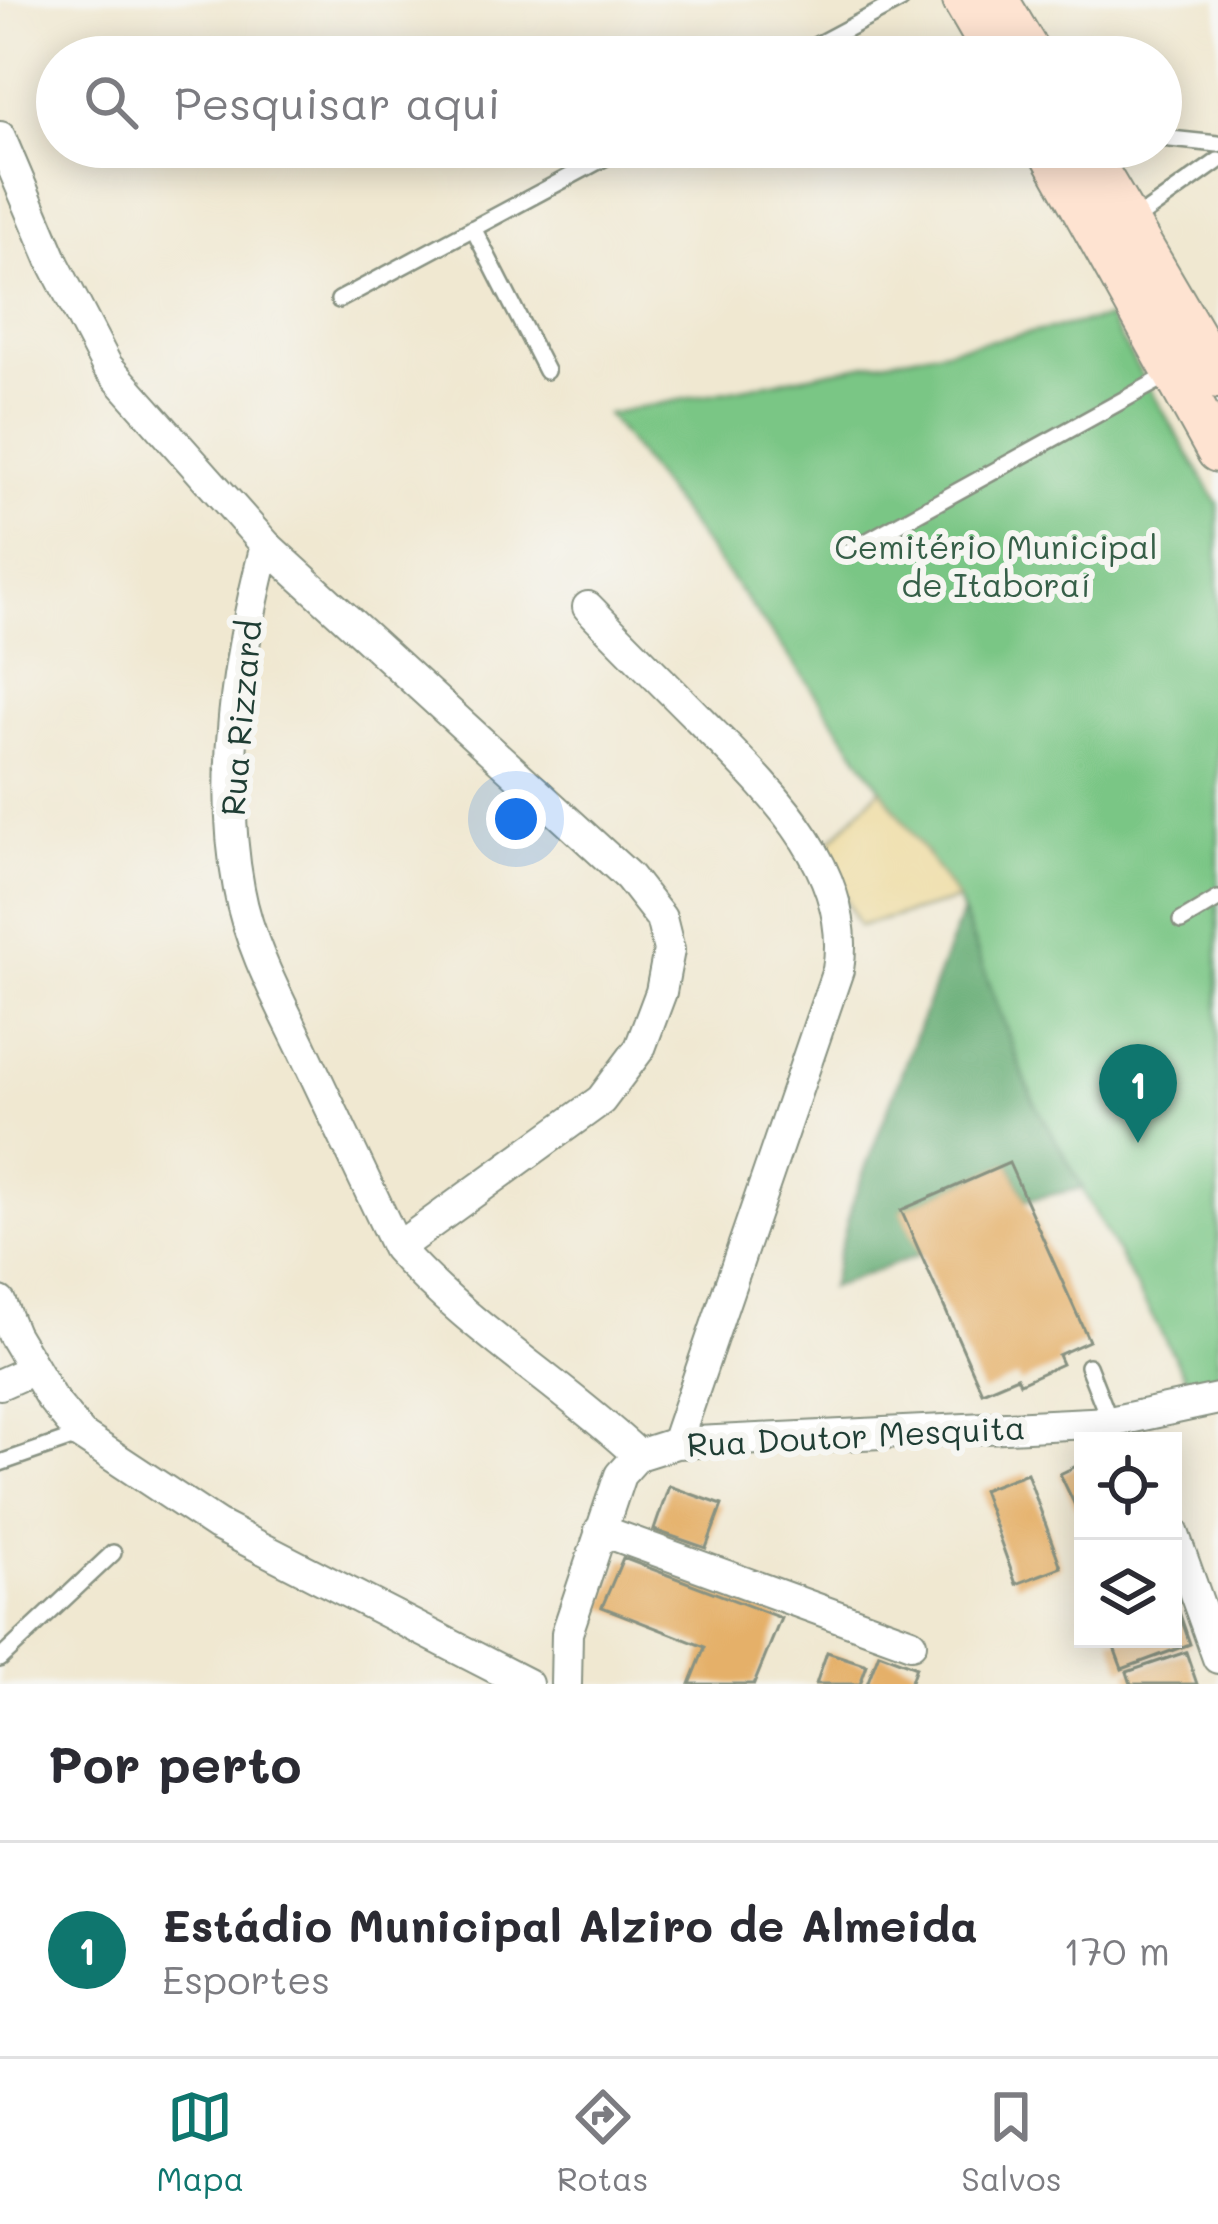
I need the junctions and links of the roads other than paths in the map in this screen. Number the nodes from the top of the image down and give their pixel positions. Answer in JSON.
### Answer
{"nodes":[{"id":1,"x":901,"y":0,"type":"edge"},
{"id":2,"x":964,"y":0,"type":"edge"},
{"id":3,"x":997,"y":0,"type":"edge"},
{"id":4,"x":833,"y":36,"type":"edge"},
{"id":5,"x":985,"y":36,"type":"edge"},
{"id":6,"x":1018,"y":36,"type":"edge"},
{"id":7,"x":1182,"y":140,"type":"edge"},
{"id":8,"x":1218,"y":144,"type":"edge"},
{"id":9,"x":2,"y":150,"type":"edge"},
{"id":10,"x":1218,"y":161,"type":"edge"},
{"id":11,"x":586,"y":168,"type":"edge"},
{"id":12,"x":1090,"y":168,"type":"edge"},
{"id":13,"x":1091,"y":168,"type":"edge"},
{"id":14,"x":1129,"y":223,"type":"junction"},
{"id":15,"x":473,"y":229,"type":"junction"},
{"id":16,"x":339,"y":300,"type":"dead end"},
{"id":17,"x":1200,"y":368,"type":"edge"},
{"id":18,"x":545,"y":371,"type":"dead end"},
{"id":19,"x":1218,"y":451,"type":"edge"},
{"id":20,"x":266,"y":545,"type":"junction"},
{"id":21,"x":844,"y":554,"type":"dead end"},
{"id":22,"x":588,"y":607,"type":"dead end"},
{"id":23,"x":1218,"y":899,"type":"edge"},
{"id":24,"x":1181,"y":921,"type":"dead end"},
{"id":25,"x":397,"y":1248,"type":"junction"},
{"id":26,"x":0,"y":1301,"type":"edge"},
{"id":27,"x":1088,"y":1366,"type":"dead end"},
{"id":28,"x":34,"y":1370,"type":"junction"},
{"id":29,"x":0,"y":1384,"type":"edge"},
{"id":30,"x":1218,"y":1399,"type":"edge"},
{"id":31,"x":1128,"y":1428,"type":"edge"},
{"id":32,"x":81,"y":1435,"type":"junction"},
{"id":33,"x":676,"y":1443,"type":"junction"},
{"id":34,"x":638,"y":1455,"type":"junction"},
{"id":35,"x":0,"y":1463,"type":"edge"},
{"id":36,"x":600,"y":1531,"type":"junction"},
{"id":37,"x":1176,"y":1540,"type":"edge"},
{"id":38,"x":113,"y":1553,"type":"dead end"},
{"id":39,"x":567,"y":1634,"type":"junction"},
{"id":40,"x":911,"y":1643,"type":"dead end"},
{"id":41,"x":1218,"y":1658,"type":"edge"},
{"id":42,"x":0,"y":1659,"type":"edge"},
{"id":43,"x":527,"y":1684,"type":"edge"},
{"id":44,"x":542,"y":1684,"type":"edge"},
{"id":45,"x":566,"y":1684,"type":"edge"}],
"edges":[{"from":1,"to":4,"type":"lane"},
{"from":2,"to":5,"type":"street"},
{"from":3,"to":6,"type":"street"},
{"from":7,"to":8,"type":"lane"},
{"from":9,"to":20,"type":"street"},
{"from":10,"to":14,"type":"lane"},
{"from":11,"to":15,"type":"lane"},
{"from":12,"to":17,"type":"street"},
{"from":13,"to":14,"type":"street"},
{"from":14,"to":17,"type":"street"},
{"from":15,"to":16,"type":"lane"},
{"from":15,"to":18,"type":"lane"},
{"from":17,"to":19,"type":"street"},
{"from":17,"to":21,"type":"lane"},
{"from":20,"to":25,"type":"street","name":"Rua Rizzard"},
{"from":20,"to":25,"type":"street"},
{"from":22,"to":33,"type":"street"},
{"from":23,"to":24,"type":"lane"},
{"from":25,"to":34,"type":"street","name":"Rua Rizzard"},
{"from":26,"to":28,"type":"street"},
{"from":27,"to":31,"type":"lane"},
{"from":28,"to":29,"type":"street"},
{"from":28,"to":32,"type":"street"},
{"from":30,"to":31,"type":"street","name":"Rua Doutor Mesquita"},
{"from":31,"to":33,"type":"street","name":"Rua Doutor Mesquita"},
{"from":32,"to":35,"type":"lane"},
{"from":32,"to":43,"type":"street"},
{"from":33,"to":34,"type":"street","name":"Rua Doutor Mesquita"},
{"from":34,"to":36,"type":"street"},
{"from":36,"to":39,"type":"street"},
{"from":36,"to":40,"type":"street"},
{"from":37,"to":41,"type":"street"},
{"from":38,"to":42,"type":"lane"},
{"from":39,"to":44,"type":"street"},
{"from":39,"to":45,"type":"street"}]}
